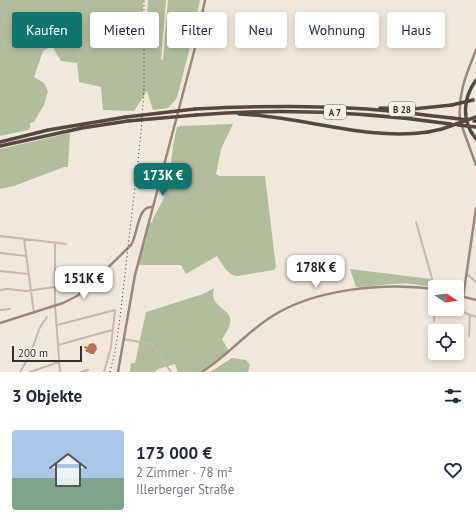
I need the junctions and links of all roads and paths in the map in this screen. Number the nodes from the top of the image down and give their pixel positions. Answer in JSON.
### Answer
{"nodes":[{"id":1,"x":205,"y":0,"type":"edge"},
{"id":2,"x":476,"y":50,"type":"edge"},
{"id":3,"x":476,"y":80,"type":"edge"},
{"id":4,"x":474,"y":100,"type":"edge"},
{"id":5,"x":368,"y":109,"type":"junction"},
{"id":6,"x":218,"y":113,"type":"junction"},
{"id":7,"x":475,"y":120,"type":"edge"},
{"id":8,"x":476,"y":127,"type":"edge"},
{"id":9,"x":476,"y":139,"type":"edge"},
{"id":10,"x":0,"y":142,"type":"edge"},
{"id":11,"x":0,"y":146,"type":"edge"},
{"id":12,"x":476,"y":165,"type":"edge"},
{"id":13,"x":152,"y":207,"type":"junction"},
{"id":14,"x":476,"y":208,"type":"edge"},
{"id":15,"x":416,"y":222,"type":"dead end"},
{"id":16,"x":0,"y":236,"type":"edge"},
{"id":17,"x":24,"y":238,"type":"junction"},
{"id":18,"x":55,"y":243,"type":"junction"},
{"id":19,"x":66,"y":244,"type":"dead end"},
{"id":20,"x":0,"y":253,"type":"edge"},
{"id":21,"x":26,"y":256,"type":"junction"},
{"id":22,"x":0,"y":271,"type":"edge"},
{"id":23,"x":28,"y":274,"type":"junction"},
{"id":24,"x":467,"y":274,"type":"junction"},
{"id":25,"x":432,"y":280,"type":"edge"},
{"id":26,"x":476,"y":282,"type":"edge"},
{"id":27,"x":55,"y":287,"type":"junction"},
{"id":28,"x":428,"y":288,"type":"edge"},
{"id":29,"x":0,"y":290,"type":"edge"},
{"id":30,"x":31,"y":291,"type":"junction"},
{"id":31,"x":464,"y":292,"type":"edge"},
{"id":32,"x":464,"y":298,"type":"edge"},
{"id":33,"x":476,"y":300,"type":"edge"},
{"id":34,"x":55,"y":305,"type":"junction"},
{"id":35,"x":10,"y":309,"type":"dead end"},
{"id":36,"x":0,"y":310,"type":"edge"},
{"id":37,"x":34,"y":313,"type":"junction"},
{"id":38,"x":464,"y":313,"type":"edge"},
{"id":39,"x":434,"y":316,"type":"edge"},
{"id":40,"x":470,"y":316,"type":"junction"},
{"id":41,"x":476,"y":316,"type":"edge"},
{"id":42,"x":47,"y":317,"type":"dead end"},
{"id":43,"x":434,"y":322,"type":"dead end"},
{"id":44,"x":0,"y":323,"type":"edge"},
{"id":45,"x":57,"y":325,"type":"junction"},
{"id":46,"x":112,"y":330,"type":"junction"},
{"id":47,"x":469,"y":336,"type":"dead end"},
{"id":48,"x":124,"y":339,"type":"junction"},
{"id":49,"x":58,"y":344,"type":"junction"},
{"id":50,"x":59,"y":362,"type":"junction"},
{"id":51,"x":88,"y":370,"type":"dead end"},
{"id":52,"x":20,"y":372,"type":"edge"},
{"id":53,"x":30,"y":372,"type":"edge"},
{"id":54,"x":60,"y":372,"type":"edge"},
{"id":55,"x":81,"y":372,"type":"edge"},
{"id":56,"x":104,"y":372,"type":"edge"},
{"id":57,"x":118,"y":372,"type":"edge"},
{"id":58,"x":171,"y":372,"type":"edge"},
{"id":59,"x":202,"y":372,"type":"edge"}],
"edges":[{"from":1,"to":13,"type":"main road"},
{"from":2,"to":12,"type":"main road"},
{"from":3,"to":9,"type":"highway"},
{"from":4,"to":5,"type":"highway","number":"B 28","bridge":true},
{"from":5,"to":7,"type":"highway","number":"A 7","bridge":true},
{"from":5,"to":10,"type":"highway","number":"A 7","bridge":true},
{"from":6,"to":7,"type":"highway","bridge":true},
{"from":6,"to":8,"type":"highway","number":"A 7","bridge":true},
{"from":6,"to":11,"type":"highway","number":"A 7","bridge":true},
{"from":13,"to":34,"type":"main road"},
{"from":13,"to":48,"type":"main road"},
{"from":14,"to":24,"type":"main road"},
{"from":15,"to":25,"type":"street"},
{"from":16,"to":17,"type":"street"},
{"from":17,"to":18,"type":"street"},
{"from":17,"to":21,"type":"street"},
{"from":18,"to":19,"type":"street"},
{"from":18,"to":27,"type":"street"},
{"from":20,"to":21,"type":"street"},
{"from":21,"to":23,"type":"street"},
{"from":22,"to":23,"type":"street"},
{"from":23,"to":30,"type":"street"},
{"from":24,"to":26,"type":"street"},
{"from":24,"to":31,"type":"main road"},
{"from":27,"to":30,"type":"street"},
{"from":27,"to":34,"type":"street"},
{"from":28,"to":59,"type":"main road"},
{"from":29,"to":30,"type":"street"},
{"from":30,"to":37,"type":"street"},
{"from":32,"to":33,"type":"main road"},
{"from":34,"to":37,"type":"main road"},
{"from":34,"to":45,"type":"street"},
{"from":35,"to":36,"type":"street"},
{"from":37,"to":44,"type":"main road"},
{"from":38,"to":40,"type":"street"},
{"from":39,"to":43,"type":"street"},
{"from":40,"to":41,"type":"street"},
{"from":40,"to":47,"type":"street"},
{"from":42,"to":52,"type":"street"},
{"from":45,"to":46,"type":"street"},
{"from":45,"to":49,"type":"street"},
{"from":46,"to":49,"type":"street"},
{"from":46,"to":56,"type":"street"},
{"from":48,"to":57,"type":"main road"},
{"from":48,"to":58,"type":"street"},
{"from":49,"to":50,"type":"street"},
{"from":50,"to":53,"type":"street"},
{"from":50,"to":54,"type":"street"},
{"from":51,"to":55,"type":"street"}]}
